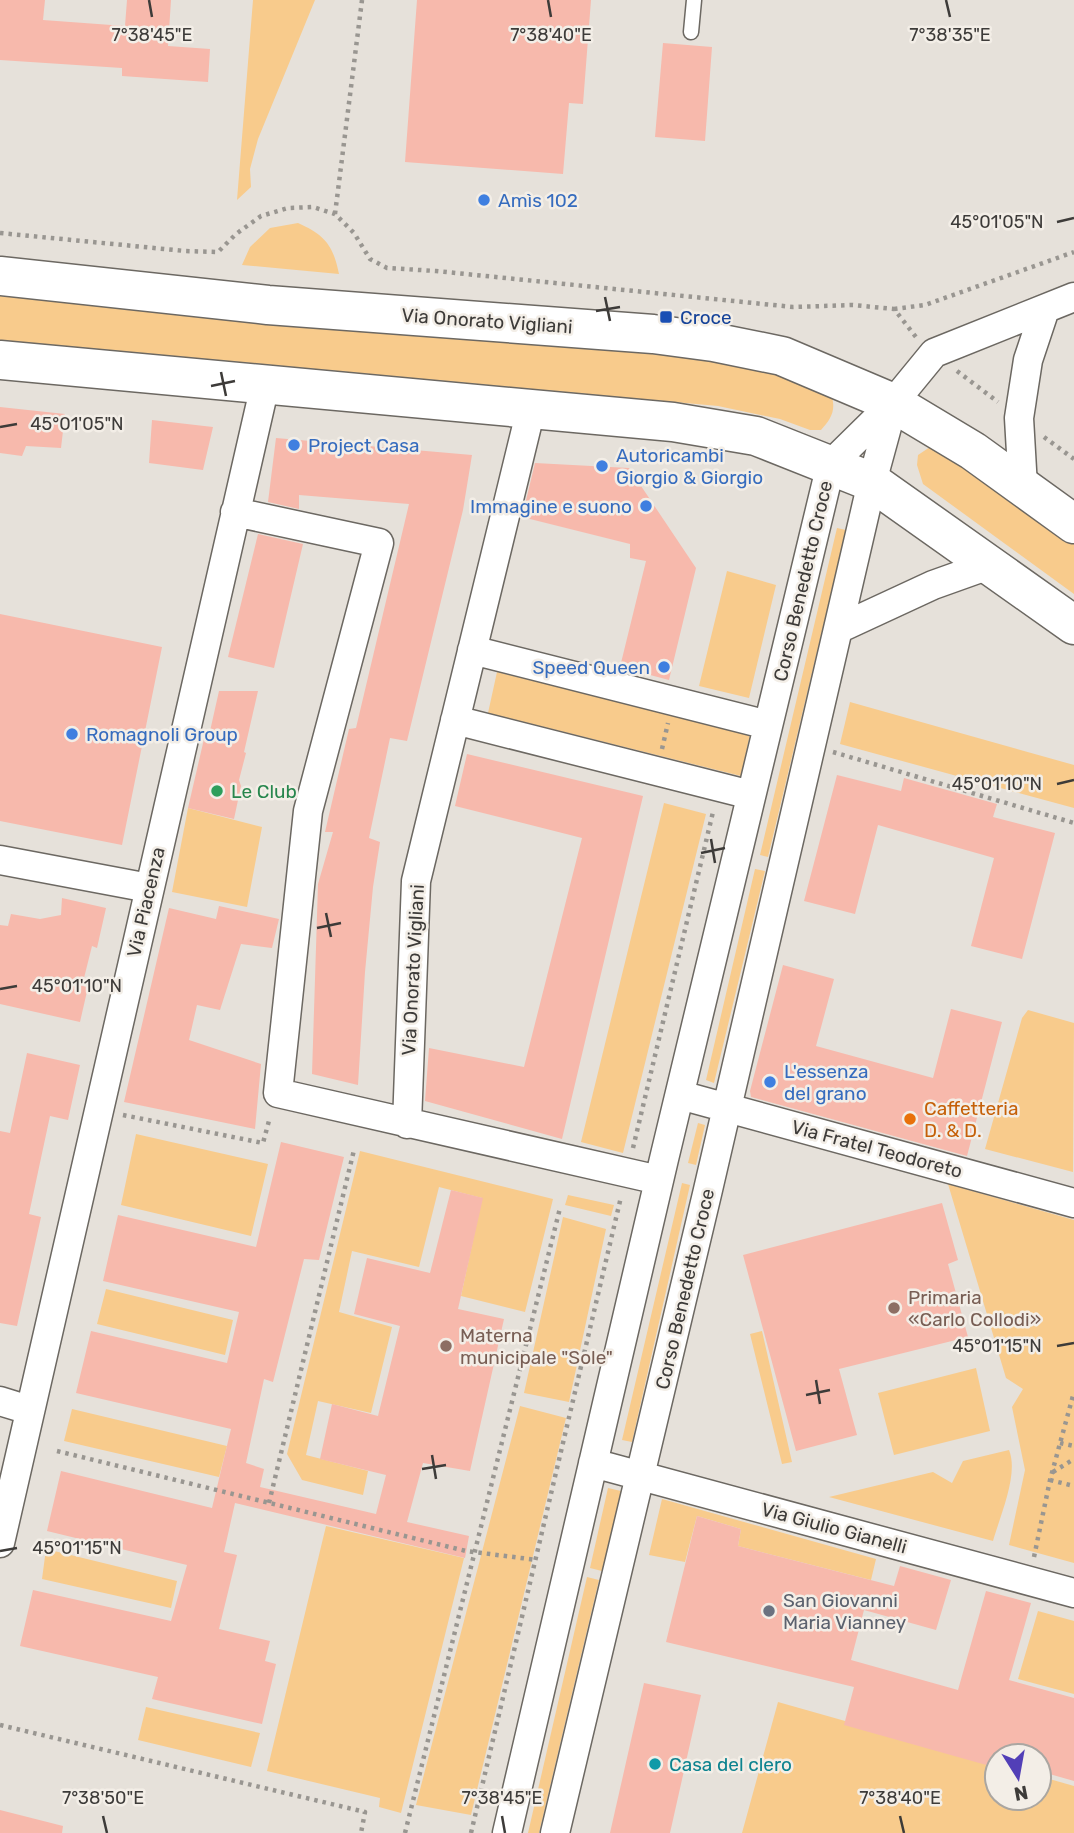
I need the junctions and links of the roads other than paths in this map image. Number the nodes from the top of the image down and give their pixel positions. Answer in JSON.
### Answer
{"nodes":[{"id":1,"x":694,"y":0,"type":"edge"},
{"id":2,"x":691,"y":32,"type":"dead end"},
{"id":3,"x":0,"y":276,"type":"edge"},
{"id":4,"x":1074,"y":297,"type":"edge"},
{"id":5,"x":1045,"y":309,"type":"junction"},
{"id":6,"x":0,"y":360,"type":"edge"},
{"id":7,"x":265,"y":385,"type":"junction"},
{"id":8,"x":893,"y":402,"type":"junction"},
{"id":9,"x":531,"y":409,"type":"junction"},
{"id":10,"x":831,"y":464,"type":"junction"},
{"id":11,"x":872,"y":482,"type":"junction"},
{"id":12,"x":1023,"y":487,"type":"junction"},
{"id":13,"x":235,"y":512,"type":"junction"},
{"id":14,"x":1074,"y":524,"type":"edge"},
{"id":15,"x":989,"y":565,"type":"junction"},
{"id":16,"x":1074,"y":625,"type":"edge"},
{"id":17,"x":838,"y":629,"type":"junction"},
{"id":18,"x":472,"y":650,"type":"junction"},
{"id":19,"x":454,"y":720,"type":"junction"},
{"id":20,"x":768,"y":725,"type":"junction"},
{"id":21,"x":751,"y":795,"type":"junction"},
{"id":22,"x":0,"y":860,"type":"edge"},
{"id":23,"x":149,"y":888,"type":"junction"},
{"id":24,"x":680,"y":1095,"type":"junction"},
{"id":25,"x":727,"y":1108,"type":"junction"},
{"id":26,"x":407,"y":1124,"type":"junction"},
{"id":27,"x":659,"y":1180,"type":"junction"},
{"id":28,"x":1074,"y":1203,"type":"edge"},
{"id":29,"x":0,"y":1401,"type":"edge"},
{"id":30,"x":29,"y":1410,"type":"junction"},
{"id":31,"x":593,"y":1463,"type":"junction"},
{"id":32,"x":640,"y":1476,"type":"junction"},
{"id":33,"x":1,"y":1536,"type":"edge"},
{"id":34,"x":1074,"y":1592,"type":"edge"},
{"id":35,"x":507,"y":1833,"type":"edge"},
{"id":36,"x":555,"y":1833,"type":"edge"}],
"edges":[{"from":1,"to":2,"type":"lane"},
{"from":3,"to":8,"type":"main road","name":"Via Onorato Vigliani"},
{"from":4,"to":5,"type":"street"},
{"from":5,"to":8,"type":"street"},
{"from":5,"to":12,"type":"street"},
{"from":6,"to":7,"type":"main road"},
{"from":7,"to":9,"type":"main road"},
{"from":7,"to":13,"type":"street","name":"Via Piacenza"},
{"from":8,"to":10,"type":"street","name":"Corso Benedetto Croce"},
{"from":8,"to":11,"type":"street","name":"Corso Benedetto Croce"},
{"from":8,"to":12,"type":"main road","name":"Via Onorato Vigliani"},
{"from":9,"to":10,"type":"main road"},
{"from":9,"to":18,"type":"street","name":"Via Onorato Vigliani"},
{"from":10,"to":11,"type":"main road"},
{"from":10,"to":20,"type":"street","name":"Corso Benedetto Croce"},
{"from":11,"to":15,"type":"main road"},
{"from":11,"to":17,"type":"street","name":"Corso Benedetto Croce"},
{"from":12,"to":14,"type":"main road","name":"Via Onorato Vigliani"},
{"from":13,"to":23,"type":"street","name":"Via Piacenza"},
{"from":13,"to":26,"type":"street"},
{"from":15,"to":16,"type":"main road"},
{"from":15,"to":17,"type":"street"},
{"from":17,"to":25,"type":"street","name":"Corso Benedetto Croce"},
{"from":18,"to":19,"type":"street","name":"Via Onorato Vigliani"},
{"from":18,"to":20,"type":"street"},
{"from":19,"to":21,"type":"street"},
{"from":19,"to":26,"type":"street","name":"Via Onorato Vigliani"},
{"from":20,"to":21,"type":"street","name":"Corso Benedetto Croce"},
{"from":21,"to":24,"type":"street","name":"Corso Benedetto Croce"},
{"from":22,"to":23,"type":"street"},
{"from":23,"to":30,"type":"street","name":"Via Piacenza"},
{"from":24,"to":25,"type":"street","name":"Via Fratel Teodoreto"},
{"from":24,"to":27,"type":"street","name":"Corso Benedetto Croce"},
{"from":25,"to":28,"type":"street","name":"Via Fratel Teodoreto"},
{"from":25,"to":32,"type":"street","name":"Corso Benedetto Croce"},
{"from":26,"to":27,"type":"street"},
{"from":27,"to":31,"type":"street","name":"Corso Benedetto Croce"},
{"from":29,"to":30,"type":"street"},
{"from":30,"to":33,"type":"street","name":"Via Piacenza"},
{"from":31,"to":32,"type":"street","name":"Via Giulio Gianelli"},
{"from":31,"to":35,"type":"street","name":"Corso Benedetto Croce"},
{"from":32,"to":34,"type":"street","name":"Via Giulio Gianelli"},
{"from":32,"to":36,"type":"street","name":"Corso Benedetto Croce"}]}
